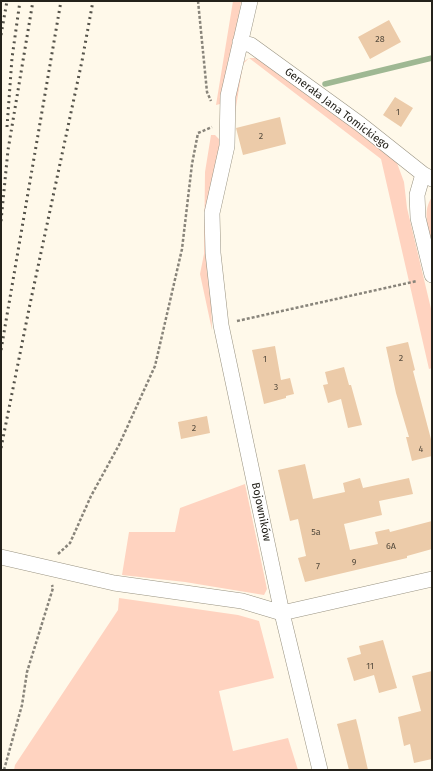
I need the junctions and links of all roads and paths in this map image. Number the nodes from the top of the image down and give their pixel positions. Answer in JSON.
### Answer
{"nodes":[{"id":1,"x":198,"y":1,"type":"edge"},
{"id":2,"x":250,"y":1,"type":"edge"},
{"id":3,"x":240,"y":42,"type":"junction"},
{"id":4,"x":228,"y":120,"type":"junction"},
{"id":5,"x":427,"y":177,"type":"edge"},
{"id":6,"x":428,"y":277,"type":"edge"},
{"id":7,"x":220,"y":325,"type":"junction"},
{"id":8,"x":1,"y":557,"type":"edge"},
{"id":9,"x":53,"y":569,"type":"junction"},
{"id":10,"x":432,"y":579,"type":"edge"},
{"id":11,"x":282,"y":613,"type":"junction"},
{"id":12,"x":4,"y":770,"type":"edge"},
{"id":13,"x":320,"y":770,"type":"edge"}],
"edges":[{"from":1,"to":4,"type":"path"},
{"from":2,"to":3,"type":"street","name":"Bojowników"},
{"from":3,"to":4,"type":"street","name":"Bojowników"},
{"from":3,"to":5,"type":"street","name":"Generała Jana Tomickiego"},
{"from":4,"to":7,"type":"street","name":"Bojowników"},
{"from":4,"to":9,"type":"path"},
{"from":5,"to":6,"type":"street"},
{"from":6,"to":7,"type":"path"},
{"from":7,"to":11,"type":"street","name":"Bojowników"},
{"from":8,"to":9,"type":"street"},
{"from":9,"to":11,"type":"street"},
{"from":9,"to":12,"type":"path"},
{"from":10,"to":11,"type":"street"},
{"from":11,"to":13,"type":"street","name":"Bojowników"}]}
